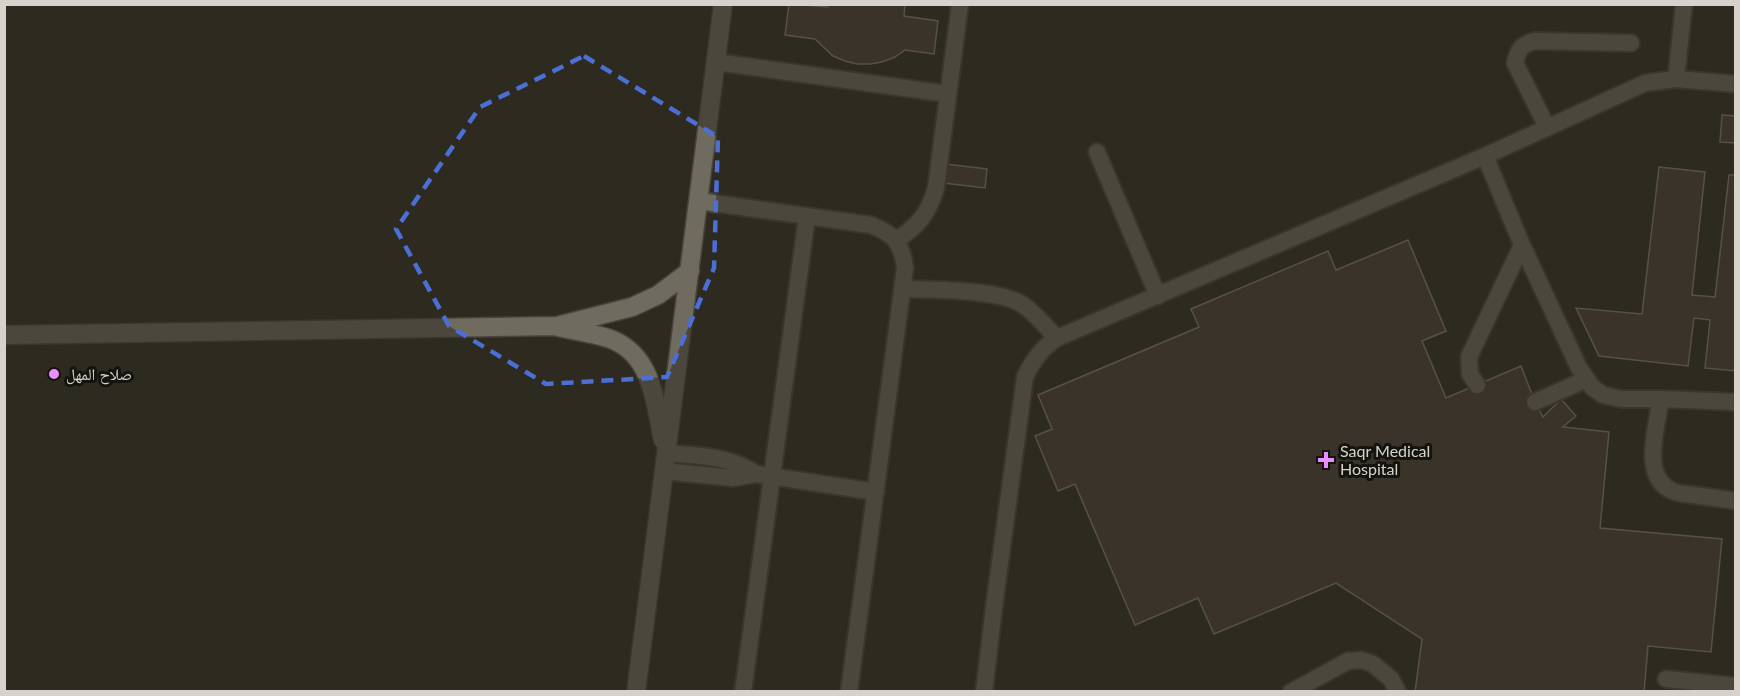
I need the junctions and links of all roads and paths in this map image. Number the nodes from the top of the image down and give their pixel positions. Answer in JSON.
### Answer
{"nodes":[{"id":1,"x":723,"y":4,"type":"edge"},
{"id":2,"x":960,"y":4,"type":"edge"},
{"id":3,"x":1684,"y":4,"type":"edge"},
{"id":4,"x":1631,"y":44,"type":"dead end"},
{"id":5,"x":716,"y":62,"type":"junction"},
{"id":6,"x":1676,"y":79,"type":"junction"},
{"id":7,"x":1736,"y":84,"type":"edge"},
{"id":8,"x":948,"y":94,"type":"junction"},
{"id":9,"x":1547,"y":127,"type":"junction"},
{"id":10,"x":1097,"y":152,"type":"dead end"},
{"id":11,"x":1485,"y":156,"type":"junction"},
{"id":12,"x":699,"y":201,"type":"junction"},
{"id":13,"x":807,"y":216,"type":"junction"},
{"id":14,"x":896,"y":240,"type":"junction"},
{"id":15,"x":1522,"y":245,"type":"junction"},
{"id":16,"x":690,"y":271,"type":"junction"},
{"id":17,"x":902,"y":289,"type":"junction"},
{"id":18,"x":1158,"y":296,"type":"junction"},
{"id":19,"x":557,"y":326,"type":"junction"},
{"id":20,"x":4,"y":335,"type":"edge"},
{"id":21,"x":1057,"y":338,"type":"junction"},
{"id":22,"x":1587,"y":379,"type":"junction"},
{"id":23,"x":1477,"y":385,"type":"dead end"},
{"id":24,"x":1661,"y":399,"type":"junction"},
{"id":25,"x":1535,"y":402,"type":"dead end"},
{"id":26,"x":1736,"y":402,"type":"edge"},
{"id":27,"x":664,"y":462,"type":"junction"},
{"id":28,"x":764,"y":475,"type":"junction"},
{"id":29,"x":876,"y":492,"type":"junction"},
{"id":30,"x":1736,"y":501,"type":"edge"},
{"id":31,"x":1666,"y":680,"type":"dead end"},
{"id":32,"x":1736,"y":686,"type":"edge"},
{"id":33,"x":636,"y":692,"type":"edge"},
{"id":34,"x":743,"y":692,"type":"edge"},
{"id":35,"x":849,"y":692,"type":"edge"},
{"id":36,"x":984,"y":692,"type":"edge"},
{"id":37,"x":1291,"y":692,"type":"edge"},
{"id":38,"x":1398,"y":692,"type":"edge"}],
"edges":[{"from":1,"to":5,"type":"street"},
{"from":2,"to":8,"type":"lane"},
{"from":3,"to":6,"type":"lane"},
{"from":4,"to":9,"type":"lane"},
{"from":5,"to":8,"type":"lane"},
{"from":5,"to":12,"type":"street"},
{"from":6,"to":7,"type":"lane"},
{"from":6,"to":9,"type":"lane"},
{"from":8,"to":14,"type":"lane"},
{"from":9,"to":11,"type":"lane"},
{"from":10,"to":18,"type":"lane"},
{"from":11,"to":15,"type":"lane"},
{"from":11,"to":18,"type":"lane"},
{"from":12,"to":13,"type":"lane"},
{"from":12,"to":16,"type":"street"},
{"from":13,"to":14,"type":"lane"},
{"from":13,"to":28,"type":"lane"},
{"from":14,"to":17,"type":"lane"},
{"from":15,"to":22,"type":"lane"},
{"from":15,"to":23,"type":"lane"},
{"from":16,"to":19,"type":"street"},
{"from":16,"to":27,"type":"street"},
{"from":17,"to":21,"type":"lane"},
{"from":17,"to":29,"type":"lane"},
{"from":18,"to":21,"type":"lane"},
{"from":19,"to":20,"type":"street"},
{"from":19,"to":27,"type":"street"},
{"from":21,"to":36,"type":"lane"},
{"from":22,"to":24,"type":"lane"},
{"from":22,"to":25,"type":"lane"},
{"from":24,"to":26,"type":"lane"},
{"from":24,"to":30,"type":"lane"},
{"from":27,"to":28,"type":"lane"},
{"from":27,"to":33,"type":"street"},
{"from":28,"to":29,"type":"lane"},
{"from":28,"to":34,"type":"lane"},
{"from":29,"to":35,"type":"lane"},
{"from":31,"to":32,"type":"lane"},
{"from":37,"to":38,"type":"lane"}]}
